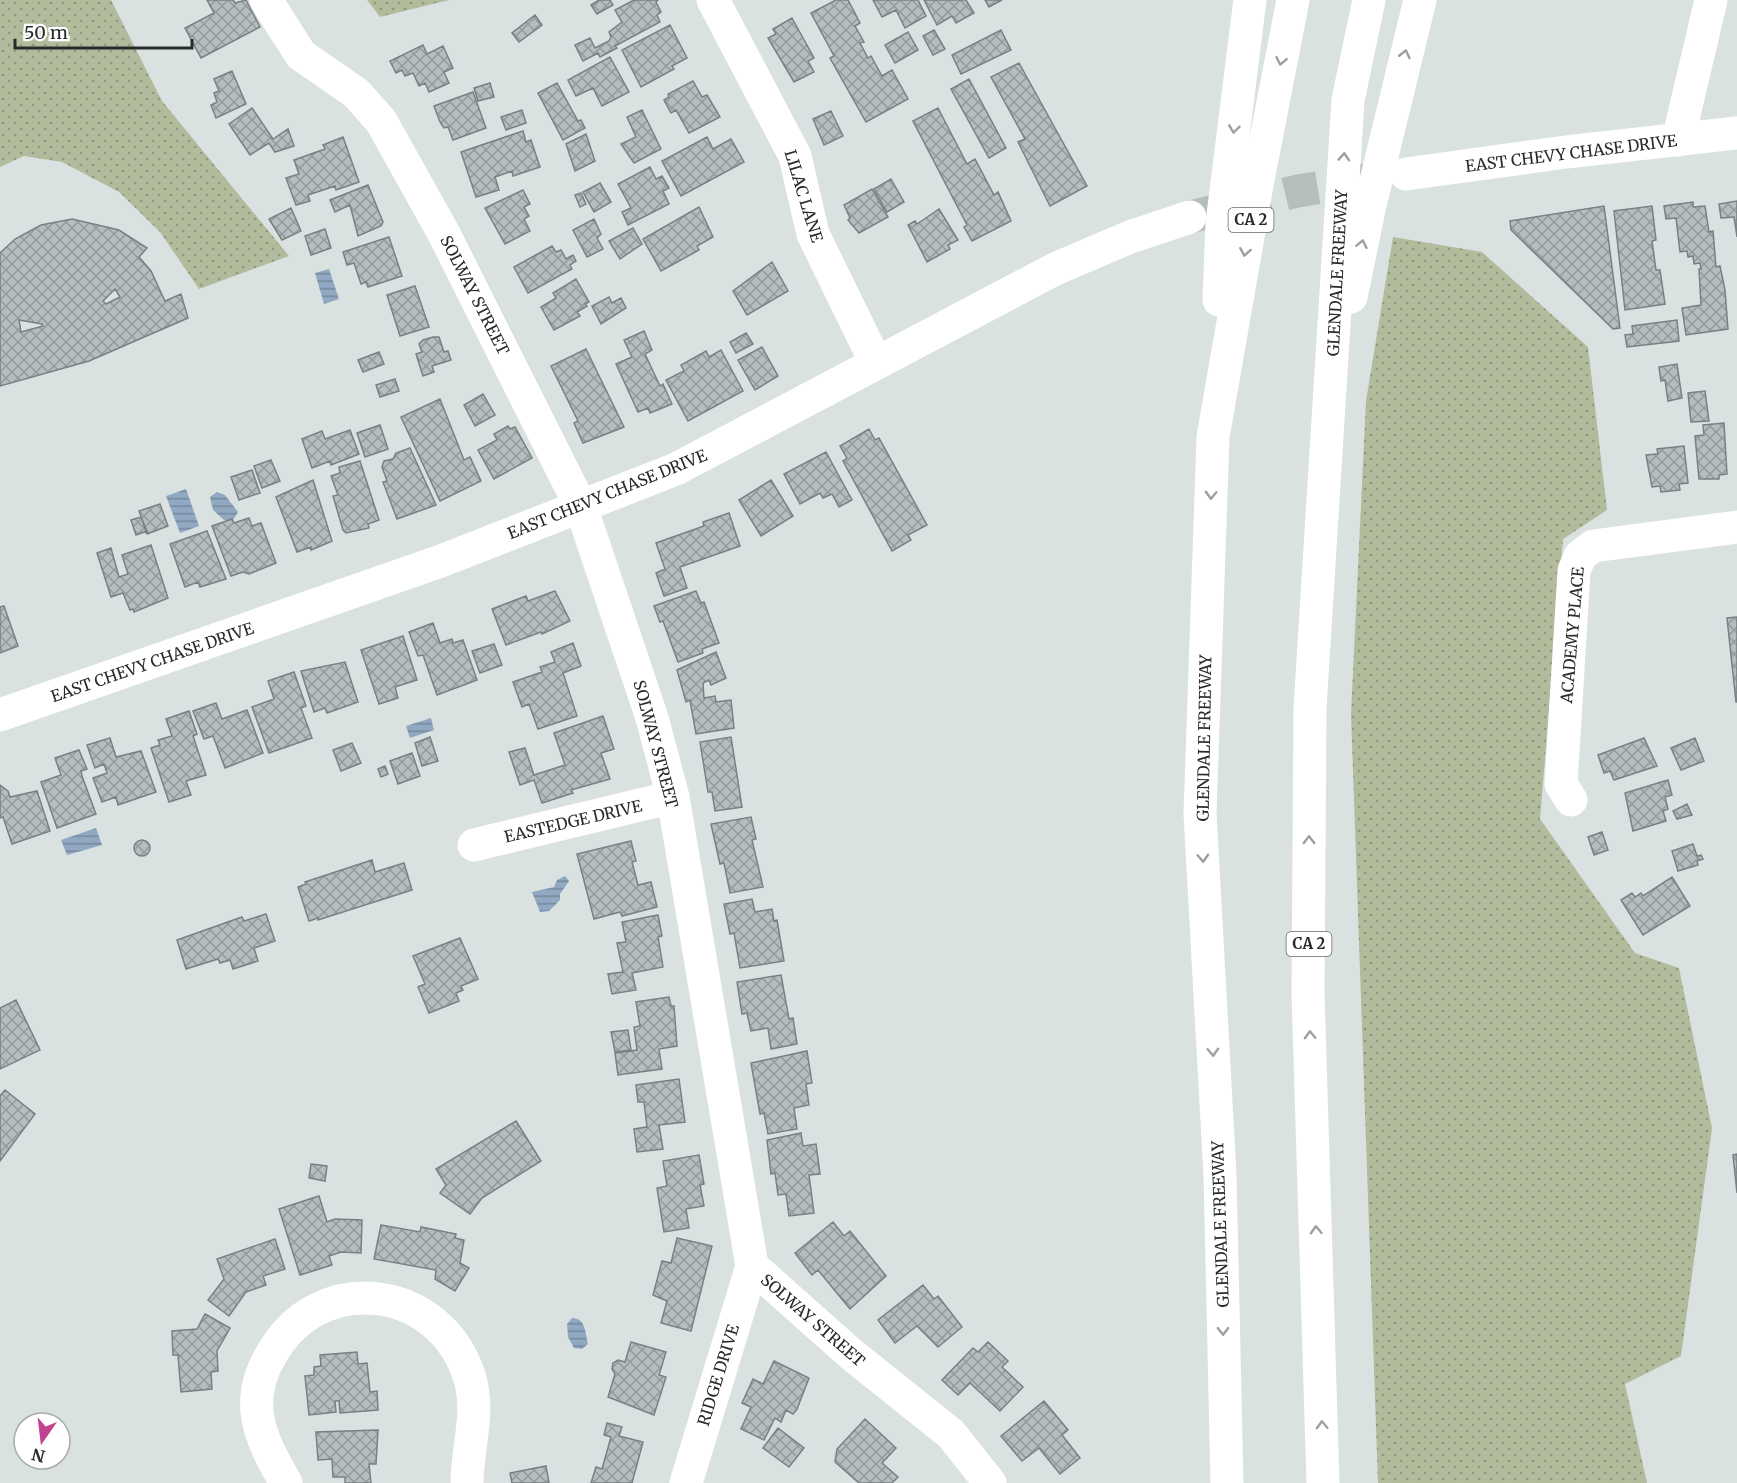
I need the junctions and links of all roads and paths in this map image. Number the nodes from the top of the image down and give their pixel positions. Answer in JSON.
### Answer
{"nodes":[{"id":1,"x":266,"y":0,"type":"edge"},
{"id":2,"x":1369,"y":0,"type":"edge"},
{"id":3,"x":1420,"y":0,"type":"edge"},
{"id":4,"x":1711,"y":0,"type":"edge"},
{"id":5,"x":1292,"y":2,"type":"edge"},
{"id":6,"x":721,"y":3,"type":"edge"},
{"id":7,"x":1249,"y":4,"type":"edge"},
{"id":8,"x":1737,"y":134,"type":"edge"},
{"id":9,"x":1678,"y":140,"type":"junction"},
{"id":10,"x":1406,"y":174,"type":"tunnel mouth"},
{"id":11,"x":1190,"y":217,"type":"tunnel mouth"},
{"id":12,"x":876,"y":363,"type":"junction"},
{"id":13,"x":1329,"y":404,"type":"junction"},
{"id":14,"x":1213,"y":436,"type":"junction"},
{"id":15,"x":580,"y":507,"type":"junction"},
{"id":16,"x":1737,"y":527,"type":"edge"},
{"id":17,"x":0,"y":715,"type":"edge"},
{"id":18,"x":673,"y":797,"type":"junction"},
{"id":19,"x":1571,"y":800,"type":"dead end"},
{"id":20,"x":474,"y":845,"type":"dead end"},
{"id":21,"x":752,"y":1266,"type":"junction"},
{"id":22,"x":286,"y":1483,"type":"edge"},
{"id":23,"x":467,"y":1483,"type":"edge"},
{"id":24,"x":686,"y":1483,"type":"edge"},
{"id":25,"x":990,"y":1483,"type":"edge"},
{"id":26,"x":1227,"y":1483,"type":"edge"},
{"id":27,"x":1323,"y":1483,"type":"edge"}],
"edges":[{"from":1,"to":15,"type":"main road","name":"SOLWAY STREET"},
{"from":13,"to":2,"type":"main road","name":"GLENDALE FREEWAY","number":"CA 2","one_way":true},
{"from":13,"to":3,"type":"main road","one_way":true},
{"from":4,"to":9,"type":"main road"},
{"from":5,"to":14,"type":"main road","name":"GLENDALE FREEWAY","number":"CA 2","one_way":true},
{"from":6,"to":12,"type":"main road","name":"LILAC LANE"},
{"from":7,"to":14,"type":"main road","one_way":true},
{"from":8,"to":9,"type":"main road","name":"EAST CHEVY CHASE DRIVE"},
{"from":9,"to":10,"type":"main road","name":"EAST CHEVY CHASE DRIVE"},
{"from":11,"to":12,"type":"main road","name":"EAST CHEVY CHASE DRIVE"},
{"from":12,"to":15,"type":"main road","name":"EAST CHEVY CHASE DRIVE"},
{"from":27,"to":13,"type":"main road","name":"GLENDALE FREEWAY","number":"CA 2","one_way":true},
{"from":14,"to":26,"type":"main road","name":"GLENDALE FREEWAY","number":"CA 2","one_way":true},
{"from":15,"to":17,"type":"main road","name":"EAST CHEVY CHASE DRIVE"},
{"from":15,"to":18,"type":"main road","name":"SOLWAY STREET"},
{"from":16,"to":19,"type":"main road","name":"ACADEMY PLACE"},
{"from":18,"to":20,"type":"main road","name":"EASTEDGE DRIVE"},
{"from":18,"to":21,"type":"main road","name":"SOLWAY STREET"},
{"from":21,"to":24,"type":"main road","name":"RIDGE DRIVE"},
{"from":21,"to":25,"type":"main road","name":"SOLWAY STREET"},
{"from":22,"to":23,"type":"main road"}]}
